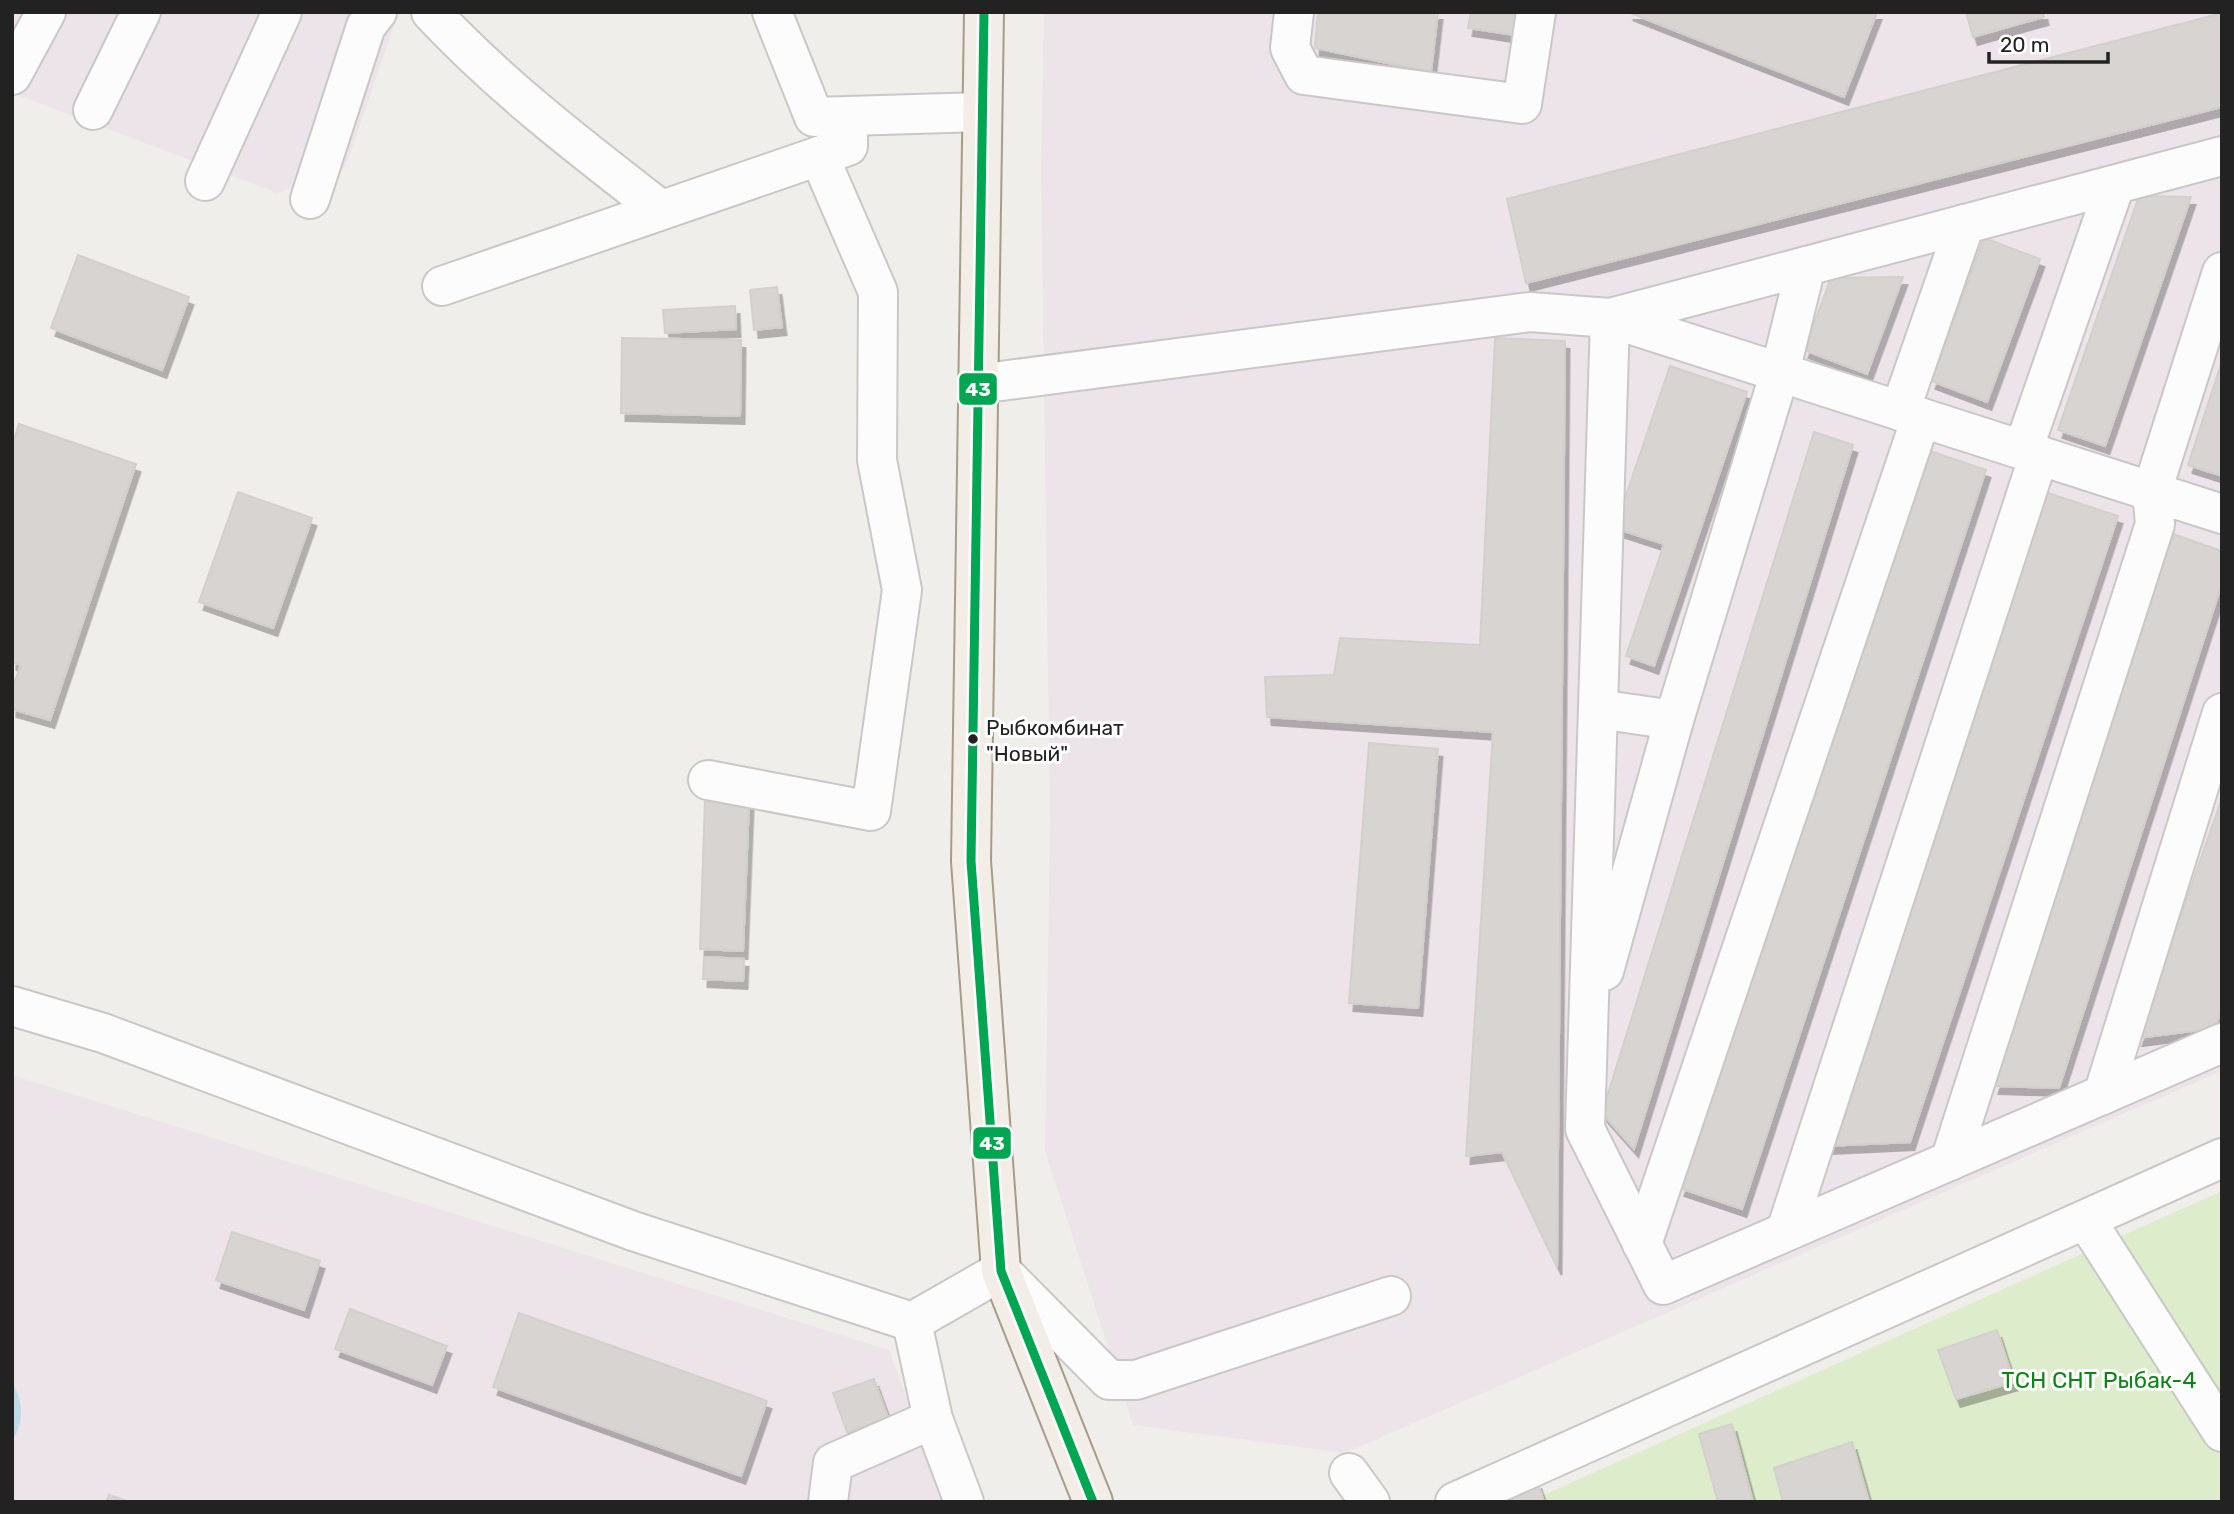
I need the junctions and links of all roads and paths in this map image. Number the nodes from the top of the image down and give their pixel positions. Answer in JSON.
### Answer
{"nodes":[{"id":1,"x":46,"y":12,"type":"edge"},
{"id":2,"x":141,"y":12,"type":"edge"},
{"id":3,"x":282,"y":12,"type":"edge"},
{"id":4,"x":377,"y":12,"type":"edge"},
{"id":5,"x":431,"y":12,"type":"edge"},
{"id":6,"x":772,"y":12,"type":"edge"},
{"id":7,"x":984,"y":12,"type":"edge"},
{"id":8,"x":1294,"y":12,"type":"edge"},
{"id":9,"x":1536,"y":12,"type":"edge"},
{"id":10,"x":12,"y":75,"type":"edge"},
{"id":11,"x":93,"y":110,"type":"dead end"},
{"id":12,"x":982,"y":112,"type":"junction"},
{"id":13,"x":848,"y":116,"type":"junction"},
{"id":14,"x":819,"y":156,"type":"junction"},
{"id":15,"x":2222,"y":156,"type":"edge"},
{"id":16,"x":205,"y":181,"type":"dead end"},
{"id":17,"x":2115,"y":184,"type":"junction"},
{"id":18,"x":310,"y":200,"type":"dead end"},
{"id":19,"x":661,"y":211,"type":"junction"},
{"id":20,"x":1965,"y":224,"type":"junction"},
{"id":21,"x":1806,"y":266,"type":"junction"},
{"id":22,"x":2222,"y":272,"type":"edge"},
{"id":23,"x":442,"y":286,"type":"dead end"},
{"id":24,"x":1610,"y":318,"type":"junction"},
{"id":25,"x":1780,"y":372,"type":"junction"},
{"id":26,"x":978,"y":384,"type":"junction"},
{"id":27,"x":1910,"y":414,"type":"junction"},
{"id":28,"x":2031,"y":453,"type":"junction"},
{"id":29,"x":2152,"y":491,"type":"junction"},
{"id":30,"x":2222,"y":513,"type":"edge"},
{"id":31,"x":1598,"y":709,"type":"junction"},
{"id":32,"x":2222,"y":713,"type":"edge"},
{"id":33,"x":1674,"y":720,"type":"junction"},
{"id":34,"x":708,"y":779,"type":"dead end"},
{"id":35,"x":12,"y":1006,"type":"edge"},
{"id":36,"x":1588,"y":1028,"type":"junction"},
{"id":37,"x":2222,"y":1043,"type":"edge"},
{"id":38,"x":2103,"y":1095,"type":"junction"},
{"id":39,"x":2222,"y":1157,"type":"edge"},
{"id":40,"x":1950,"y":1161,"type":"junction"},
{"id":41,"x":2086,"y":1220,"type":"junction"},
{"id":42,"x":1786,"y":1231,"type":"junction"},
{"id":43,"x":1642,"y":1244,"type":"junction"},
{"id":44,"x":1001,"y":1271,"type":"junction"},
{"id":45,"x":1391,"y":1296,"type":"dead end"},
{"id":46,"x":912,"y":1322,"type":"junction"},
{"id":47,"x":933,"y":1419,"type":"junction"},
{"id":48,"x":2222,"y":1432,"type":"edge"},
{"id":49,"x":828,"y":1502,"type":"edge"},
{"id":50,"x":964,"y":1502,"type":"edge"},
{"id":51,"x":1093,"y":1502,"type":"edge"},
{"id":52,"x":1354,"y":1502,"type":"edge"},
{"id":53,"x":1370,"y":1502,"type":"edge"},
{"id":54,"x":1455,"y":1502,"type":"edge"}],
"edges":[{"from":1,"to":10,"type":"street"},
{"from":2,"to":11,"type":"street"},
{"from":3,"to":16,"type":"street"},
{"from":4,"to":18,"type":"street"},
{"from":5,"to":19,"type":"street"},
{"from":6,"to":13,"type":"street"},
{"from":7,"to":12,"type":"main road"},
{"from":8,"to":9,"type":"street"},
{"from":12,"to":13,"type":"street"},
{"from":12,"to":26,"type":"main road"},
{"from":13,"to":14,"type":"street"},
{"from":14,"to":19,"type":"street"},
{"from":14,"to":34,"type":"street"},
{"from":15,"to":17,"type":"street"},
{"from":17,"to":20,"type":"street"},
{"from":17,"to":28,"type":"street"},
{"from":19,"to":23,"type":"street"},
{"from":20,"to":21,"type":"street"},
{"from":20,"to":27,"type":"street"},
{"from":21,"to":24,"type":"street"},
{"from":21,"to":25,"type":"street"},
{"from":22,"to":29,"type":"street"},
{"from":24,"to":25,"type":"street"},
{"from":24,"to":26,"type":"street"},
{"from":24,"to":31,"type":"street"},
{"from":25,"to":27,"type":"street"},
{"from":25,"to":33,"type":"street"},
{"from":26,"to":44,"type":"main road"},
{"from":27,"to":28,"type":"street"},
{"from":27,"to":43,"type":"street"},
{"from":28,"to":29,"type":"street"},
{"from":28,"to":42,"type":"street"},
{"from":29,"to":30,"type":"street"},
{"from":29,"to":40,"type":"street"},
{"from":31,"to":33,"type":"street"},
{"from":31,"to":36,"type":"street"},
{"from":32,"to":38,"type":"street"},
{"from":33,"to":36,"type":"street"},
{"from":35,"to":46,"type":"street"},
{"from":36,"to":43,"type":"street"},
{"from":37,"to":38,"type":"street"},
{"from":38,"to":40,"type":"street"},
{"from":39,"to":41,"type":"street"},
{"from":40,"to":42,"type":"street"},
{"from":41,"to":48,"type":"street"},
{"from":41,"to":54,"type":"street"},
{"from":42,"to":43,"type":"street"},
{"from":44,"to":45,"type":"street"},
{"from":44,"to":46,"type":"street"},
{"from":44,"to":51,"type":"main road"},
{"from":46,"to":47,"type":"street"},
{"from":47,"to":49,"type":"street"},
{"from":47,"to":50,"type":"street"},
{"from":52,"to":53,"type":"street"}]}
